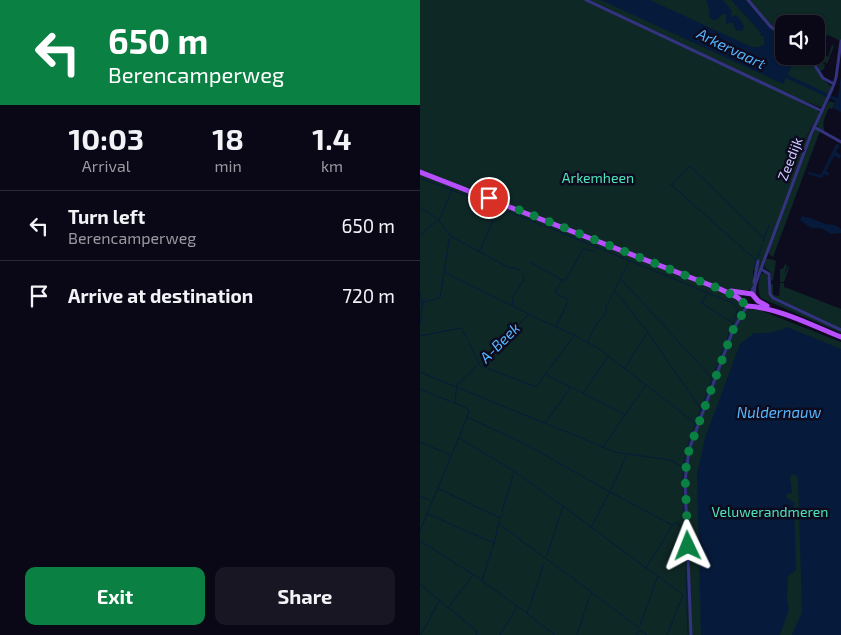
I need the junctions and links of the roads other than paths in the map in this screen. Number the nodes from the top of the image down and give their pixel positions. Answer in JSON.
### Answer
{"nodes":[{"id":1,"x":586,"y":0,"type":"edge"},
{"id":2,"x":748,"y":0,"type":"edge"},
{"id":3,"x":775,"y":30,"type":"edge"},
{"id":4,"x":841,"y":40,"type":"edge"},
{"id":5,"x":815,"y":65,"type":"edge"},
{"id":6,"x":834,"y":84,"type":"junction"},
{"id":7,"x":822,"y":111,"type":"junction"},
{"id":8,"x":814,"y":126,"type":"junction"},
{"id":9,"x":841,"y":142,"type":"edge"},
{"id":10,"x":420,"y":172,"type":"edge"},
{"id":11,"x":758,"y":261,"type":"dead end"},
{"id":12,"x":761,"y":269,"type":"junction"},
{"id":13,"x":755,"y":285,"type":"junction"},
{"id":14,"x":720,"y":289,"type":"junction"},
{"id":15,"x":751,"y":295,"type":"junction"},
{"id":16,"x":741,"y":302,"type":"junction"},
{"id":17,"x":750,"y":306,"type":"junction"},
{"id":18,"x":776,"y":312,"type":"junction"},
{"id":19,"x":841,"y":330,"type":"edge"},
{"id":20,"x":841,"y":338,"type":"edge"},
{"id":21,"x":691,"y":635,"type":"edge"}],
"edges":[{"from":1,"to":7,"type":"street"},
{"from":2,"to":3,"type":"street"},
{"from":4,"to":6,"type":"street","name":"Zeedijk"},
{"from":5,"to":6,"type":"street"},
{"from":6,"to":7,"type":"street","name":"Zeedijk"},
{"from":7,"to":8,"type":"street","name":"Zeedijk"},
{"from":8,"to":9,"type":"street"},
{"from":8,"to":12,"type":"street","name":"Zeedijk"},
{"from":10,"to":14,"type":"main road"},
{"from":11,"to":13,"type":"street","name":"Zeedijk"},
{"from":12,"to":13,"type":"street","name":"Zeedijk"},
{"from":12,"to":19,"type":"street"},
{"from":13,"to":15,"type":"street","name":"Zeedijk"},
{"from":14,"to":15,"type":"main road"},
{"from":14,"to":16,"type":"main road"},
{"from":15,"to":16,"type":"main road"},
{"from":15,"to":17,"type":"main road"},
{"from":15,"to":18,"type":"main road"},
{"from":16,"to":17,"type":"main road"},
{"from":17,"to":18,"type":"main road"},
{"from":17,"to":21,"type":"street"},
{"from":18,"to":20,"type":"main road"}]}
